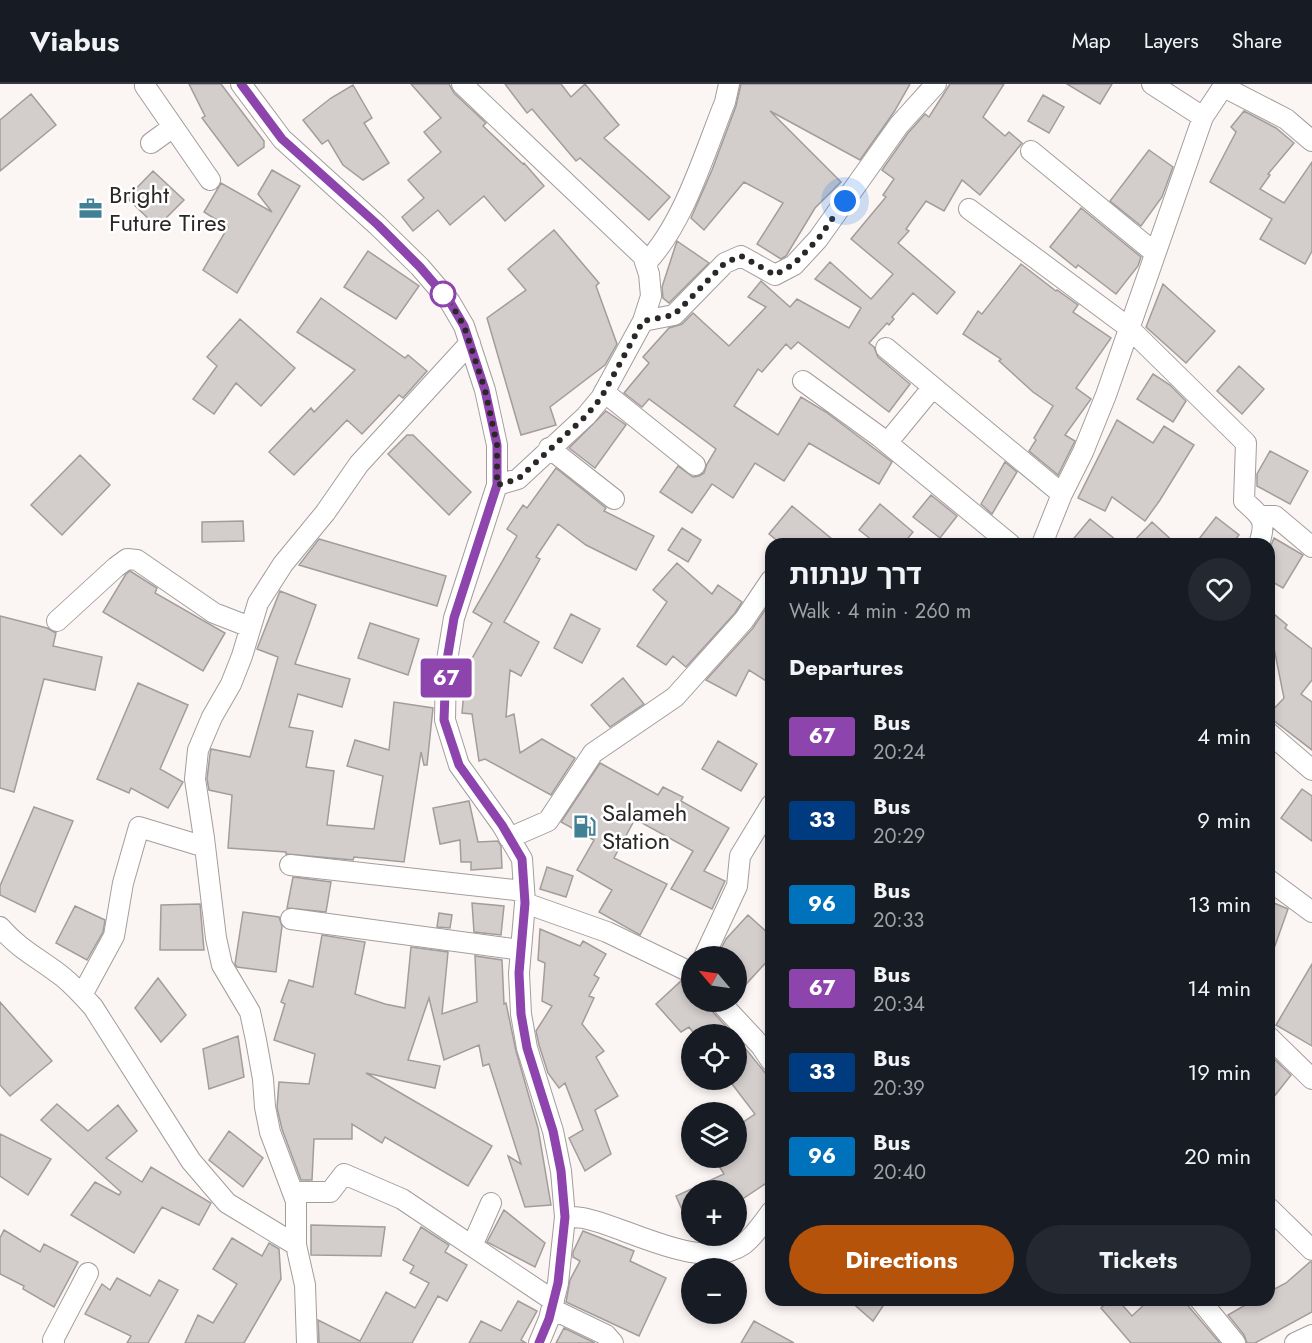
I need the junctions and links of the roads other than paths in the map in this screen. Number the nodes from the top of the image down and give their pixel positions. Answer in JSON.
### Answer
{"nodes":[{"id":1,"x":462,"y":84,"type":"edge"},
{"id":2,"x":729,"y":84,"type":"edge"},
{"id":3,"x":936,"y":84,"type":"edge"},
{"id":4,"x":1152,"y":84,"type":"edge"},
{"id":5,"x":146,"y":85,"type":"edge"},
{"id":6,"x":243,"y":85,"type":"edge"},
{"id":7,"x":1225,"y":85,"type":"edge"},
{"id":8,"x":1203,"y":117,"type":"junction"},
{"id":9,"x":173,"y":127,"type":"junction"},
{"id":10,"x":1312,"y":141,"type":"edge"},
{"id":11,"x":151,"y":143,"type":"dead end"},
{"id":12,"x":1030,"y":151,"type":"dead end"},
{"id":13,"x":210,"y":180,"type":"dead end"},
{"id":14,"x":969,"y":209,"type":"dead end"},
{"id":15,"x":1155,"y":253,"type":"junction"},
{"id":16,"x":646,"y":264,"type":"junction"},
{"id":17,"x":643,"y":321,"type":"junction"},
{"id":18,"x":1128,"y":327,"type":"junction"},
{"id":19,"x":470,"y":343,"type":"junction"},
{"id":20,"x":886,"y":348,"type":"dead end"},
{"id":21,"x":803,"y":381,"type":"dead end"},
{"id":22,"x":933,"y":387,"type":"junction"},
{"id":23,"x":604,"y":392,"type":"junction"},
{"id":24,"x":887,"y":443,"type":"junction"},
{"id":25,"x":549,"y":448,"type":"junction"},
{"id":26,"x":695,"y":465,"type":"dead end"},
{"id":27,"x":497,"y":485,"type":"junction"},
{"id":28,"x":1062,"y":494,"type":"junction"},
{"id":29,"x":614,"y":499,"type":"dead end"},
{"id":30,"x":1262,"y":516,"type":"junction"},
{"id":31,"x":1003,"y":538,"type":"edge"},
{"id":32,"x":1044,"y":538,"type":"edge"},
{"id":33,"x":1261,"y":538,"type":"edge"},
{"id":34,"x":1312,"y":547,"type":"edge"},
{"id":35,"x":765,"y":589,"type":"edge"},
{"id":36,"x":57,"y":621,"type":"dead end"},
{"id":37,"x":250,"y":627,"type":"junction"},
{"id":38,"x":1275,"y":739,"type":"edge"},
{"id":39,"x":1312,"y":770,"type":"edge"},
{"id":40,"x":765,"y":815,"type":"edge"},
{"id":41,"x":509,"y":838,"type":"junction"},
{"id":42,"x":205,"y":847,"type":"junction"},
{"id":43,"x":290,"y":865,"type":"dead end"},
{"id":44,"x":1275,"y":884,"type":"edge"},
{"id":45,"x":524,"y":897,"type":"junction"},
{"id":46,"x":1312,"y":912,"type":"edge"},
{"id":47,"x":291,"y":918,"type":"dead end"},
{"id":48,"x":0,"y":927,"type":"edge"},
{"id":49,"x":709,"y":946,"type":"edge"},
{"id":50,"x":521,"y":950,"type":"junction"},
{"id":51,"x":681,"y":968,"type":"edge"},
{"id":52,"x":82,"y":994,"type":"junction"},
{"id":53,"x":729,"y":1012,"type":"edge"},
{"id":54,"x":1275,"y":1043,"type":"edge"},
{"id":55,"x":765,"y":1052,"type":"edge"},
{"id":56,"x":1312,"y":1079,"type":"edge"},
{"id":57,"x":293,"y":1192,"type":"junction"},
{"id":58,"x":491,"y":1203,"type":"dead end"},
{"id":59,"x":1275,"y":1214,"type":"edge"},
{"id":60,"x":565,"y":1217,"type":"junction"},
{"id":61,"x":765,"y":1219,"type":"edge"},
{"id":62,"x":296,"y":1245,"type":"junction"},
{"id":63,"x":472,"y":1246,"type":"junction"},
{"id":64,"x":1312,"y":1250,"type":"edge"},
{"id":65,"x":88,"y":1273,"type":"dead end"},
{"id":66,"x":553,"y":1305,"type":"junction"},
{"id":67,"x":1205,"y":1306,"type":"edge"},
{"id":68,"x":1312,"y":1335,"type":"edge"},
{"id":69,"x":54,"y":1343,"type":"edge"},
{"id":70,"x":307,"y":1343,"type":"edge"},
{"id":71,"x":539,"y":1343,"type":"edge"},
{"id":72,"x":613,"y":1343,"type":"edge"},
{"id":73,"x":1235,"y":1343,"type":"edge"},
{"id":74,"x":1295,"y":1343,"type":"edge"}],
"edges":[{"from":1,"to":16,"type":"street"},
{"from":2,"to":16,"type":"street"},
{"from":3,"to":17,"type":"street"},
{"from":4,"to":8,"type":"street"},
{"from":5,"to":9,"type":"street"},
{"from":6,"to":19,"type":"street"},
{"from":7,"to":8,"type":"street"},
{"from":7,"to":10,"type":"street"},
{"from":8,"to":15,"type":"street"},
{"from":9,"to":11,"type":"street"},
{"from":9,"to":13,"type":"street"},
{"from":12,"to":15,"type":"street"},
{"from":14,"to":18,"type":"street"},
{"from":15,"to":18,"type":"street"},
{"from":16,"to":17,"type":"street"},
{"from":17,"to":23,"type":"street"},
{"from":18,"to":28,"type":"street"},
{"from":18,"to":30,"type":"street"},
{"from":19,"to":27,"type":"street"},
{"from":19,"to":37,"type":"street"},
{"from":20,"to":22,"type":"street"},
{"from":21,"to":24,"type":"street"},
{"from":22,"to":24,"type":"street"},
{"from":22,"to":28,"type":"street"},
{"from":23,"to":25,"type":"street"},
{"from":23,"to":26,"type":"street"},
{"from":24,"to":31,"type":"street"},
{"from":25,"to":27,"type":"street"},
{"from":25,"to":29,"type":"street"},
{"from":27,"to":41,"type":"street"},
{"from":28,"to":32,"type":"street"},
{"from":30,"to":33,"type":"street"},
{"from":30,"to":34,"type":"street"},
{"from":35,"to":41,"type":"street"},
{"from":36,"to":37,"type":"street"},
{"from":37,"to":42,"type":"street"},
{"from":38,"to":39,"type":"street"},
{"from":40,"to":49,"type":"street"},
{"from":41,"to":45,"type":"street"},
{"from":42,"to":52,"type":"street"},
{"from":42,"to":57,"type":"street"},
{"from":43,"to":45,"type":"street"},
{"from":44,"to":46,"type":"street"},
{"from":45,"to":50,"type":"street"},
{"from":45,"to":51,"type":"street"},
{"from":47,"to":50,"type":"street"},
{"from":48,"to":52,"type":"street"},
{"from":50,"to":60,"type":"street"},
{"from":52,"to":62,"type":"street"},
{"from":53,"to":55,"type":"street"},
{"from":54,"to":56,"type":"street"},
{"from":57,"to":62,"type":"street"},
{"from":57,"to":63,"type":"street"},
{"from":58,"to":63,"type":"street"},
{"from":59,"to":64,"type":"street"},
{"from":60,"to":61,"type":"street"},
{"from":60,"to":66,"type":"street"},
{"from":62,"to":70,"type":"street"},
{"from":63,"to":66,"type":"street"},
{"from":65,"to":69,"type":"street"},
{"from":66,"to":71,"type":"street"},
{"from":66,"to":72,"type":"street"},
{"from":67,"to":73,"type":"street"},
{"from":68,"to":74,"type":"street"}]}
